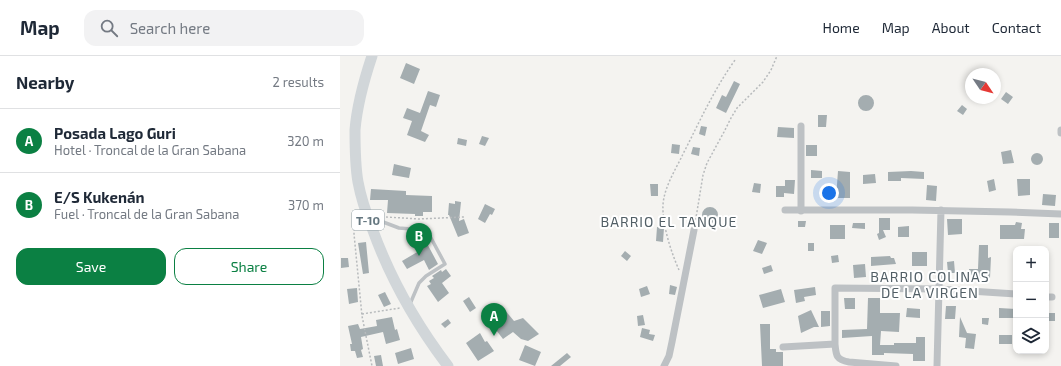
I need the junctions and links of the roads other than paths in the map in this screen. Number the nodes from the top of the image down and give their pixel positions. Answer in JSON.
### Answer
{"nodes":[{"id":1,"x":372,"y":56,"type":"edge"},
{"id":2,"x":801,"y":126,"type":"dead end"},
{"id":3,"x":785,"y":210,"type":"dead end"},
{"id":4,"x":801,"y":210,"type":"junction"},
{"id":5,"x":942,"y":210,"type":"junction"},
{"id":6,"x":366,"y":213,"type":"junction"},
{"id":7,"x":1061,"y":214,"type":"edge"},
{"id":8,"x":694,"y":230,"type":"road end"},
{"id":9,"x":939,"y":289,"type":"junction"},
{"id":10,"x":1013,"y":294,"type":"edge"},
{"id":11,"x":408,"y":308,"type":"junction"},
{"id":12,"x":835,"y":344,"type":"junction"},
{"id":13,"x":783,"y":347,"type":"dead end"},
{"id":14,"x":448,"y":366,"type":"edge"},
{"id":15,"x":664,"y":366,"type":"edge"},
{"id":16,"x":896,"y":366,"type":"edge"},
{"id":17,"x":937,"y":366,"type":"edge"}],
"edges":[{"from":1,"to":6,"type":"highway","number":"T-10"},
{"from":2,"to":4,"type":"street"},
{"from":3,"to":4,"type":"street"},
{"from":4,"to":5,"type":"street"},
{"from":5,"to":7,"type":"street"},
{"from":5,"to":9,"type":"street"},
{"from":6,"to":11,"type":"highway","number":"T-10"},
{"from":6,"to":11,"type":"lane"},
{"from":8,"to":15,"type":"street"},
{"from":9,"to":10,"type":"street"},
{"from":9,"to":12,"type":"street"},
{"from":9,"to":17,"type":"street"},
{"from":11,"to":14,"type":"highway","number":"T-10"},
{"from":12,"to":13,"type":"street"},
{"from":12,"to":16,"type":"street"}]}
